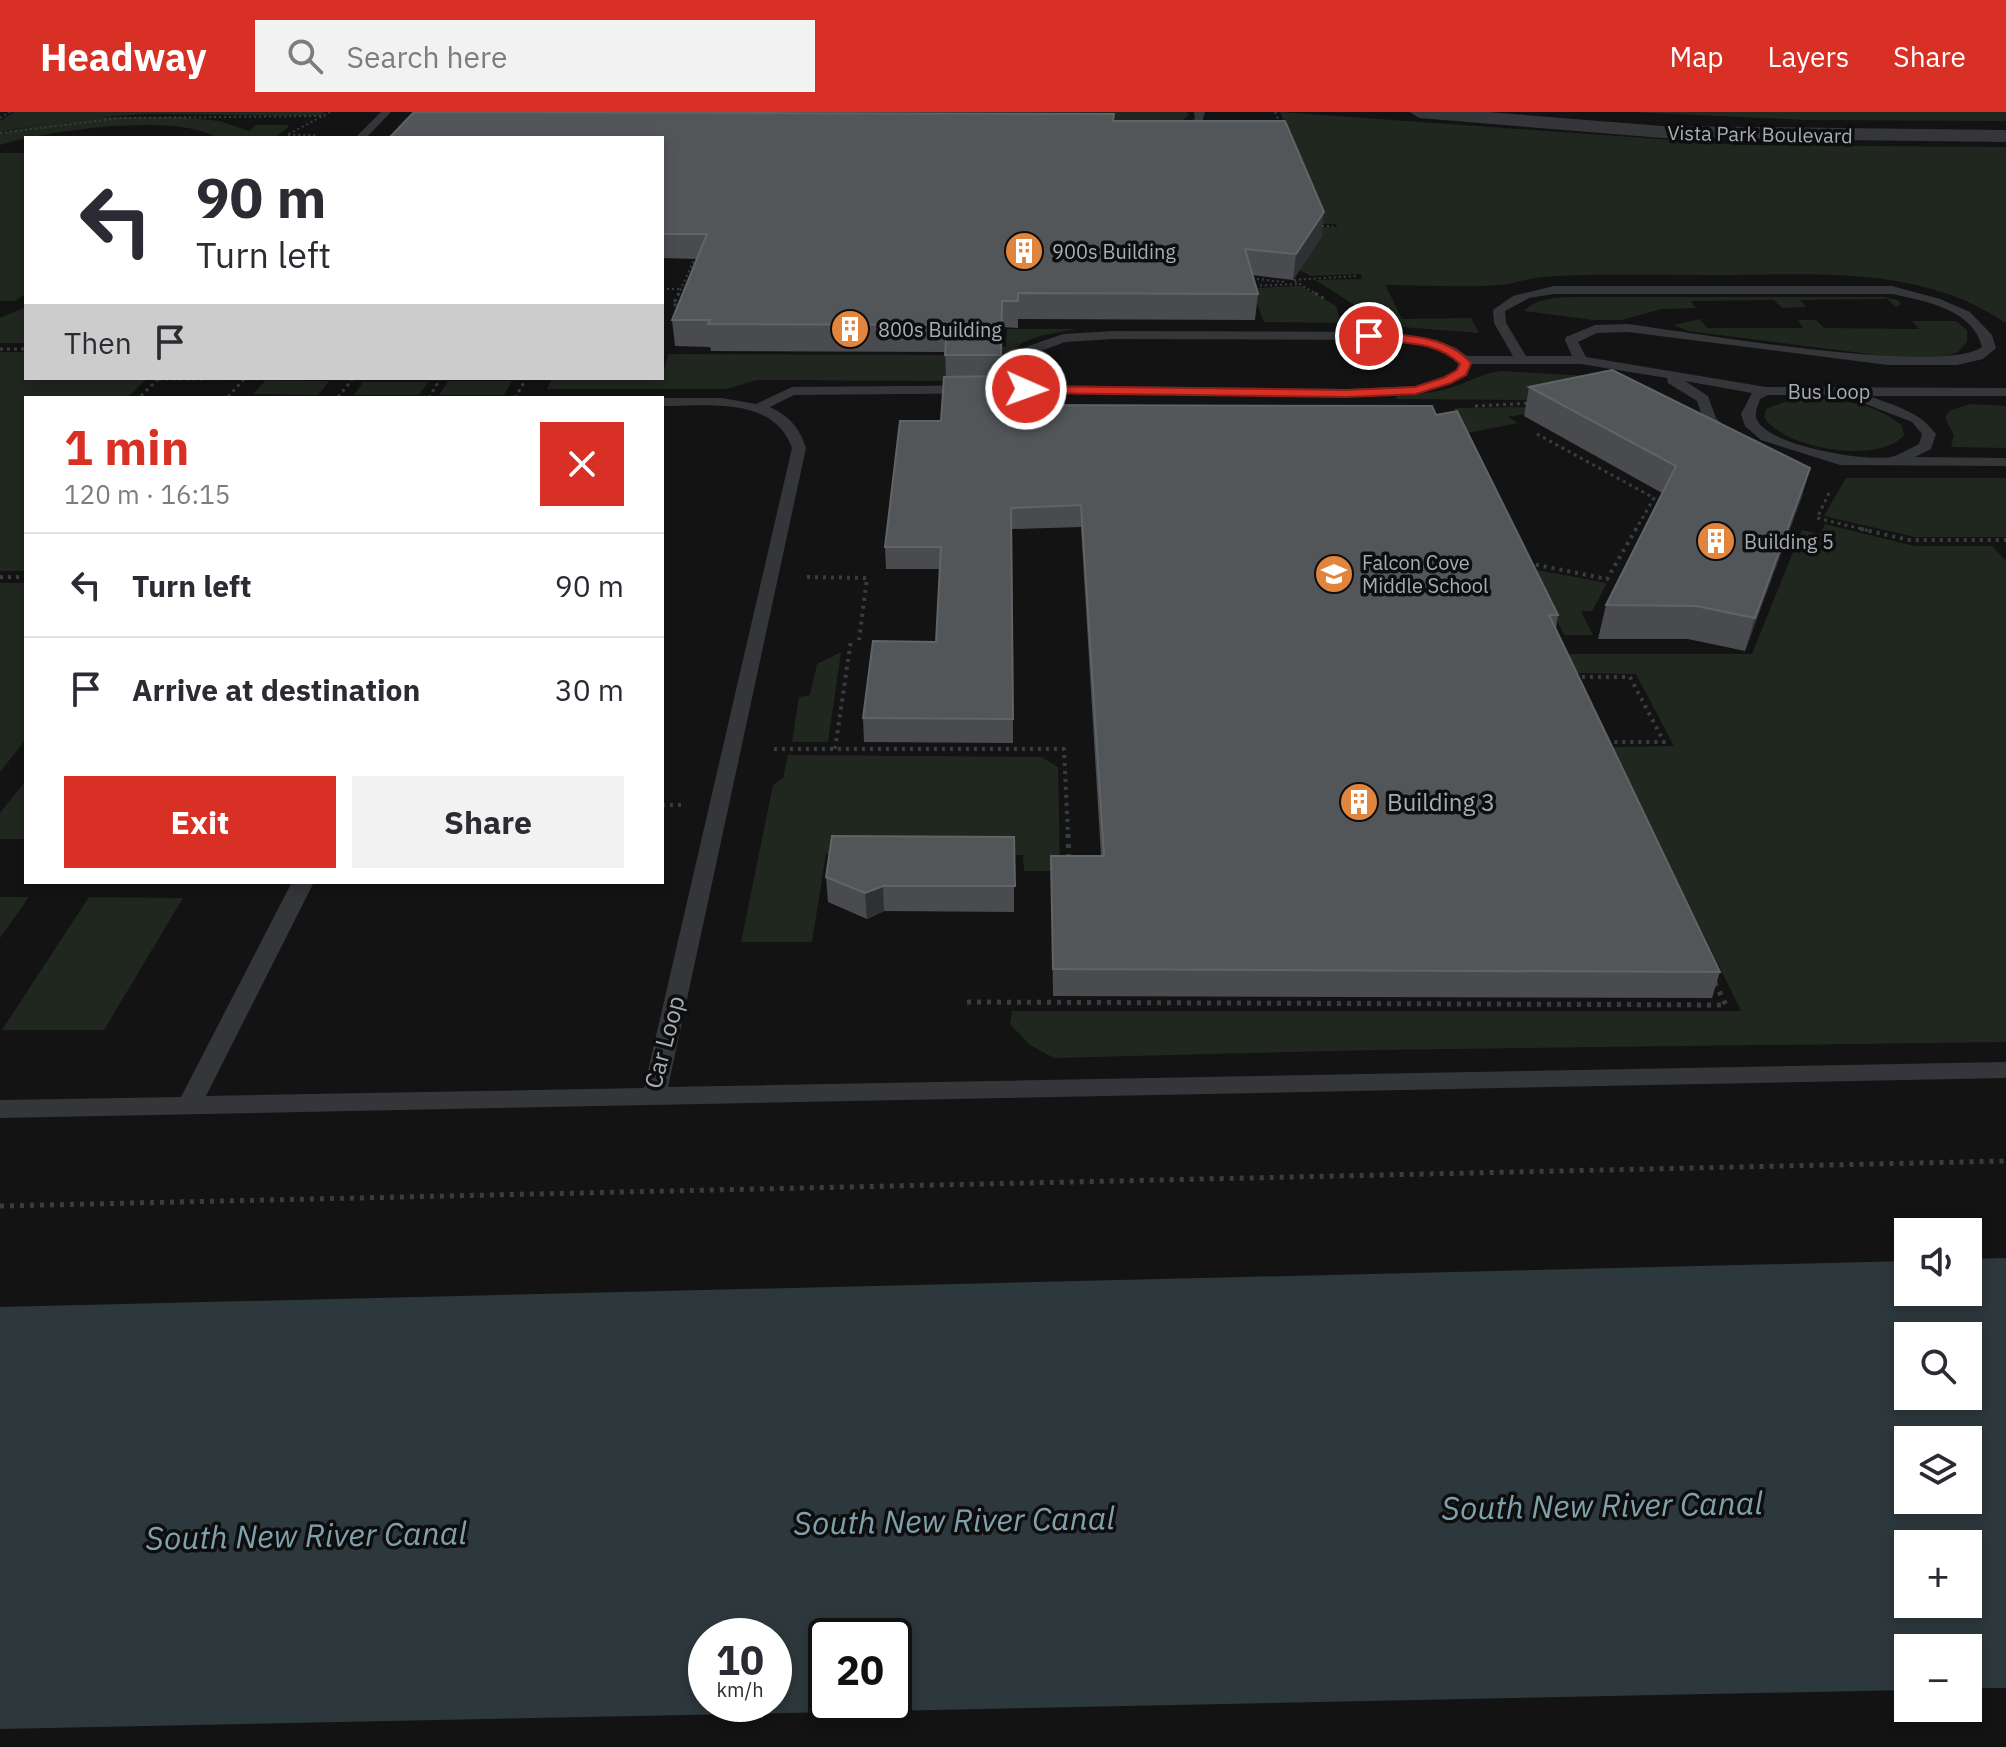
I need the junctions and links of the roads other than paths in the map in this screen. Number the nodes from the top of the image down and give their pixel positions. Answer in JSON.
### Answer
{"nodes":[{"id":1,"x":386,"y":112,"type":"edge"},
{"id":2,"x":1199,"y":112,"type":"edge"},
{"id":3,"x":1419,"y":112,"type":"edge"},
{"id":4,"x":1530,"y":112,"type":"edge"},
{"id":5,"x":2006,"y":127,"type":"edge"},
{"id":6,"x":1162,"y":129,"type":"edge"},
{"id":7,"x":362,"y":136,"type":"edge"},
{"id":8,"x":2006,"y":136,"type":"edge"},
{"id":9,"x":2006,"y":345,"type":"edge"},
{"id":10,"x":1989,"y":348,"type":"junction"},
{"id":11,"x":1521,"y":358,"type":"junction"},
{"id":12,"x":1464,"y":360,"type":"junction"},
{"id":13,"x":1581,"y":360,"type":"junction"},
{"id":14,"x":1656,"y":373,"type":"junction"},
{"id":15,"x":1026,"y":389,"type":"junction"},
{"id":16,"x":1766,"y":391,"type":"junction"},
{"id":17,"x":1830,"y":392,"type":"junction"},
{"id":18,"x":2006,"y":393,"type":"edge"},
{"id":19,"x":664,"y":402,"type":"edge"},
{"id":20,"x":760,"y":407,"type":"junction"},
{"id":21,"x":1917,"y":419,"type":"junction"},
{"id":22,"x":1840,"y":461,"type":"junction"},
{"id":23,"x":1884,"y":461,"type":"junction"},
{"id":24,"x":2006,"y":462,"type":"edge"},
{"id":25,"x":302,"y":884,"type":"edge"},
{"id":26,"x":2006,"y":1070,"type":"edge"},
{"id":27,"x":654,"y":1097,"type":"junction"},
{"id":28,"x":189,"y":1105,"type":"junction"},
{"id":29,"x":0,"y":1109,"type":"edge"}],
"edges":[{"from":1,"to":7,"type":"lane"},
{"from":2,"to":6,"type":"lane"},
{"from":3,"to":8,"type":"street","name":"Vista Park Boulevard"},
{"from":4,"to":5,"type":"street","name":"Vista Park Boulevard"},
{"from":9,"to":10,"type":"lane"},
{"from":10,"to":11,"type":"lane"},
{"from":10,"to":13,"type":"lane"},
{"from":11,"to":12,"type":"lane"},
{"from":11,"to":13,"type":"lane"},
{"from":12,"to":15,"type":"lane"},
{"from":12,"to":15,"type":"lane"},
{"from":13,"to":14,"type":"lane"},
{"from":14,"to":16,"type":"lane"},
{"from":14,"to":22,"type":"lane"},
{"from":15,"to":20,"type":"lane"},
{"from":16,"to":17,"type":"lane","name":"Bus Loop"},
{"from":16,"to":22,"type":"lane","name":"Bus Loop"},
{"from":17,"to":18,"type":"lane","name":"Bus Loop"},
{"from":17,"to":21,"type":"lane"},
{"from":18,"to":21,"type":"lane"},
{"from":19,"to":20,"type":"lane","name":"Car Loop"},
{"from":20,"to":27,"type":"lane","name":"Car Loop"},
{"from":21,"to":23,"type":"lane"},
{"from":22,"to":23,"type":"lane","name":"Bus Loop"},
{"from":23,"to":24,"type":"lane","name":"Bus Loop"},
{"from":25,"to":28,"type":"lane"},
{"from":26,"to":27,"type":"lane"},
{"from":27,"to":28,"type":"lane","name":"Car Loop"},
{"from":28,"to":29,"type":"lane","name":"Car Loop"}]}
